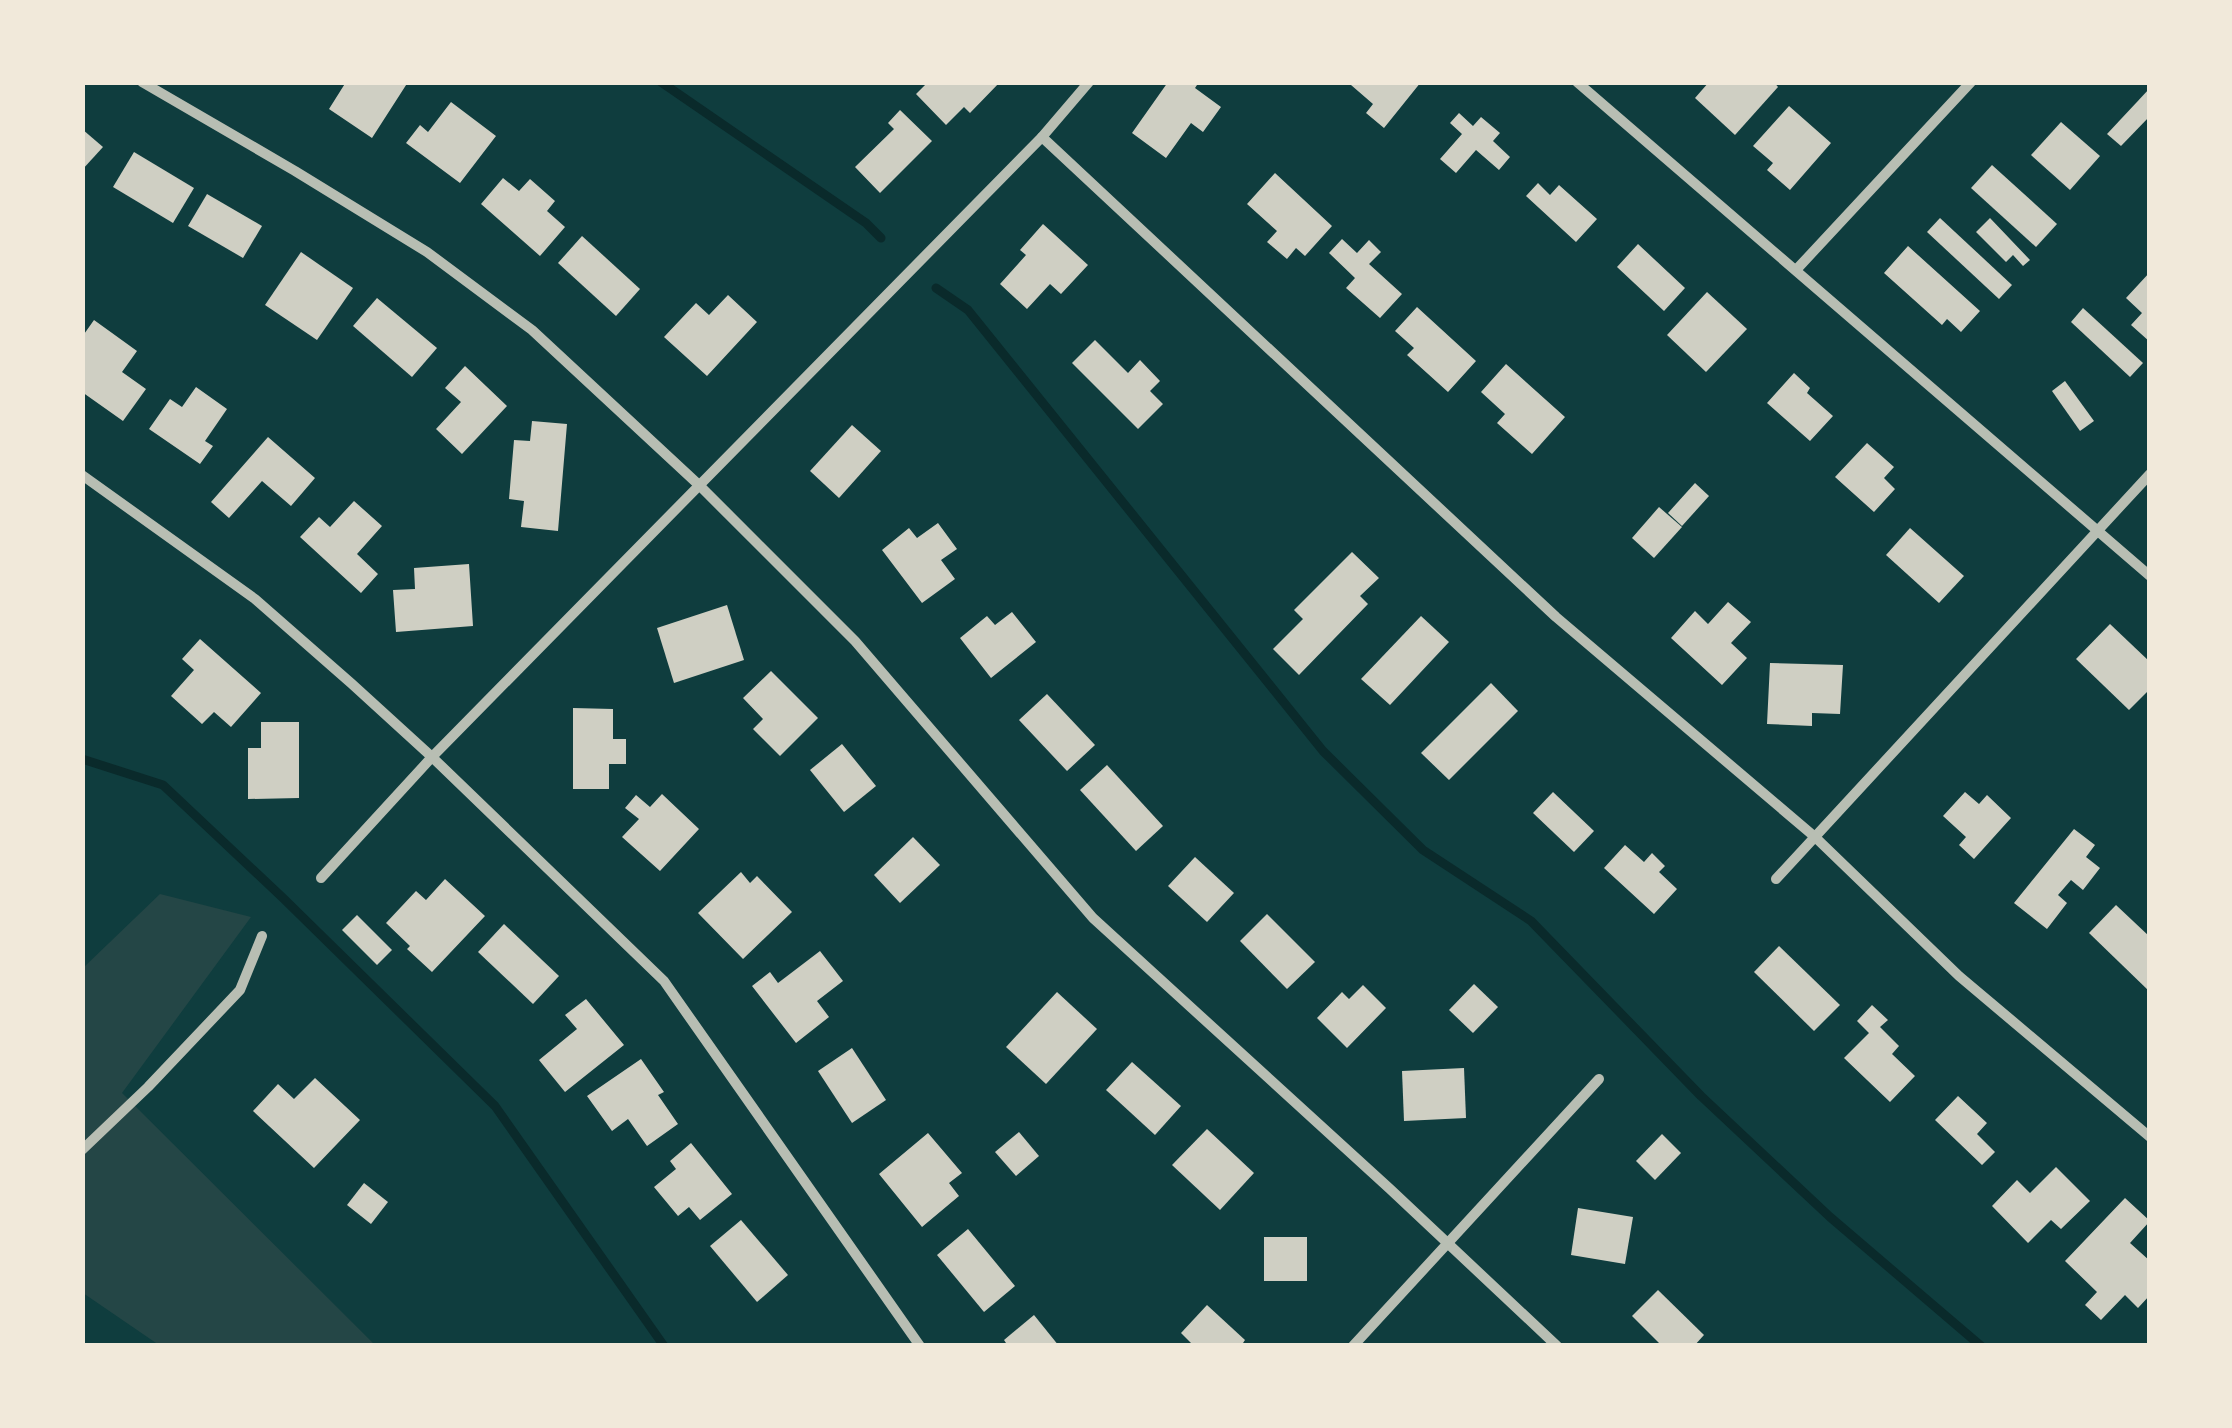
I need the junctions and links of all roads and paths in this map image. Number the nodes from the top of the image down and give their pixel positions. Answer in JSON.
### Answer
{"nodes":[{"id":1,"x":142,"y":82,"type":"edge"},
{"id":2,"x":1089,"y":82,"type":"edge"},
{"id":3,"x":1577,"y":82,"type":"edge"},
{"id":4,"x":1971,"y":82,"type":"edge"},
{"id":5,"x":1042,"y":137,"type":"junction"},
{"id":6,"x":1796,"y":270,"type":"junction"},
{"id":7,"x":2150,"y":474,"type":"edge"},
{"id":8,"x":82,"y":476,"type":"edge"},
{"id":9,"x":700,"y":486,"type":"junction"},
{"id":10,"x":2096,"y":532,"type":"junction"},
{"id":11,"x":2150,"y":576,"type":"edge"},
{"id":12,"x":432,"y":757,"type":"junction"},
{"id":13,"x":1814,"y":837,"type":"junction"},
{"id":14,"x":321,"y":878,"type":"dead end"},
{"id":15,"x":1776,"y":879,"type":"dead end"},
{"id":16,"x":262,"y":936,"type":"dead end"},
{"id":17,"x":1599,"y":1079,"type":"dead end"},
{"id":18,"x":2150,"y":1137,"type":"edge"},
{"id":19,"x":82,"y":1150,"type":"edge"},
{"id":20,"x":1447,"y":1244,"type":"junction"},
{"id":21,"x":920,"y":1346,"type":"edge"},
{"id":22,"x":1354,"y":1346,"type":"edge"},
{"id":23,"x":1557,"y":1346,"type":"edge"}],
"edges":[{"from":1,"to":9,"type":"street"},
{"from":2,"to":5,"type":"street"},
{"from":3,"to":6,"type":"street"},
{"from":4,"to":6,"type":"street"},
{"from":5,"to":9,"type":"street"},
{"from":5,"to":13,"type":"street"},
{"from":6,"to":10,"type":"street"},
{"from":7,"to":10,"type":"street"},
{"from":8,"to":12,"type":"street"},
{"from":9,"to":12,"type":"street"},
{"from":9,"to":20,"type":"street"},
{"from":10,"to":11,"type":"street"},
{"from":10,"to":13,"type":"street"},
{"from":12,"to":14,"type":"street"},
{"from":12,"to":21,"type":"street"},
{"from":13,"to":15,"type":"street"},
{"from":13,"to":18,"type":"street"},
{"from":16,"to":19,"type":"street"},
{"from":17,"to":20,"type":"street"},
{"from":20,"to":22,"type":"street"},
{"from":20,"to":23,"type":"street"}]}
